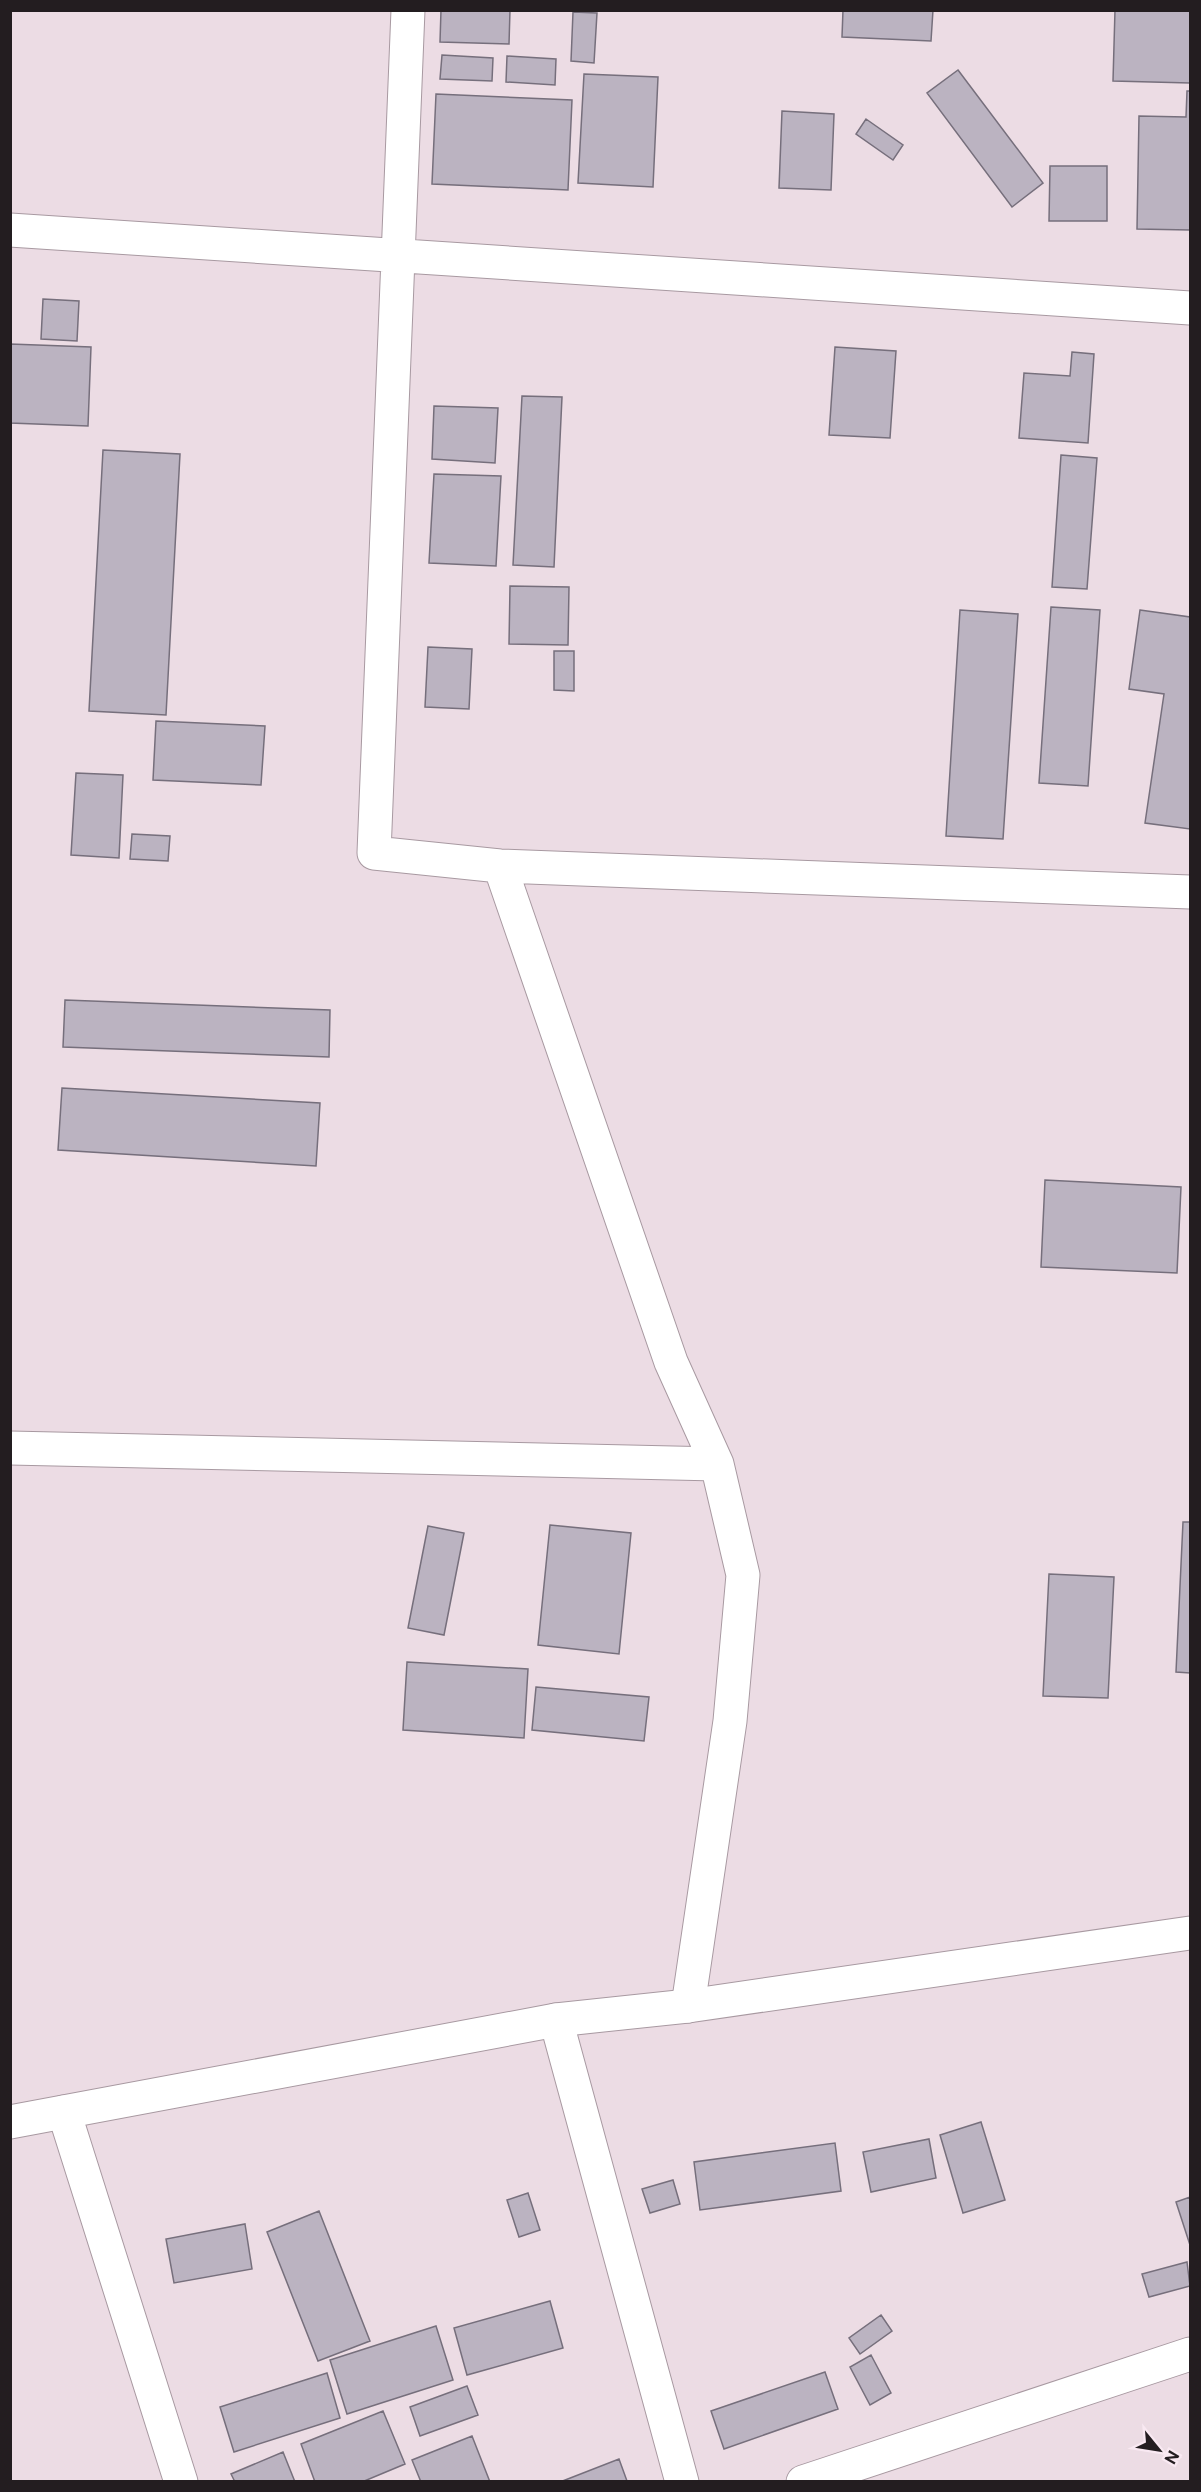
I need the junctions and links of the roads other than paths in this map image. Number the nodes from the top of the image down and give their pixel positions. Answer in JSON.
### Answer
{"nodes":[{"id":1,"x":408,"y":10,"type":"edge"},
{"id":2,"x":10,"y":230,"type":"edge"},
{"id":3,"x":399,"y":256,"type":"junction"},
{"id":4,"x":1191,"y":308,"type":"edge"},
{"id":5,"x":500,"y":866,"type":"junction"},
{"id":6,"x":1191,"y":892,"type":"edge"},
{"id":7,"x":10,"y":1448,"type":"edge"},
{"id":8,"x":717,"y":1464,"type":"junction"},
{"id":9,"x":1191,"y":1934,"type":"edge"},
{"id":10,"x":688,"y":2006,"type":"junction"},
{"id":11,"x":556,"y":2020,"type":"junction"},
{"id":12,"x":64,"y":2112,"type":"junction"},
{"id":13,"x":10,"y":2122,"type":"edge"},
{"id":14,"x":1191,"y":2354,"type":"edge"},
{"id":15,"x":181,"y":2481,"type":"edge"},
{"id":16,"x":682,"y":2481,"type":"edge"},
{"id":17,"x":803,"y":2481,"type":"edge"}],
"edges":[{"from":1,"to":3,"type":"street"},
{"from":2,"to":3,"type":"street"},
{"from":3,"to":4,"type":"street"},
{"from":3,"to":5,"type":"street"},
{"from":5,"to":6,"type":"street"},
{"from":5,"to":8,"type":"street"},
{"from":7,"to":8,"type":"street"},
{"from":8,"to":10,"type":"street"},
{"from":9,"to":10,"type":"street"},
{"from":10,"to":11,"type":"street"},
{"from":11,"to":12,"type":"street"},
{"from":11,"to":16,"type":"street"},
{"from":12,"to":13,"type":"street"},
{"from":12,"to":15,"type":"street"},
{"from":14,"to":17,"type":"street"}]}
